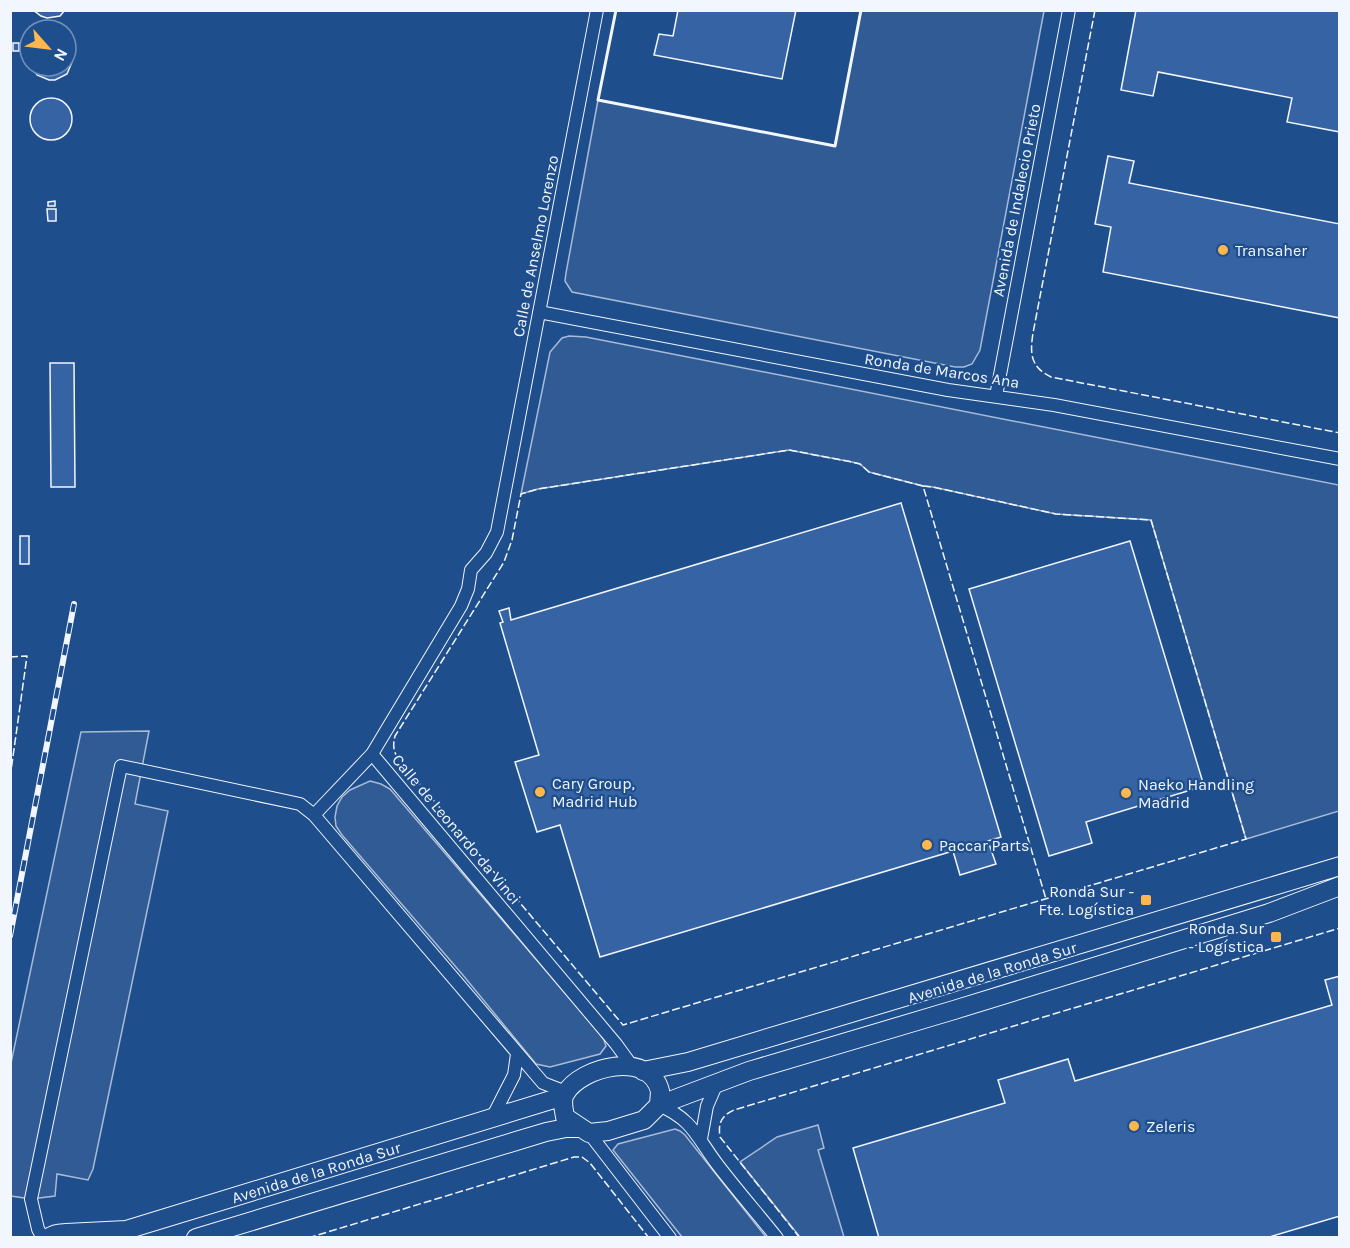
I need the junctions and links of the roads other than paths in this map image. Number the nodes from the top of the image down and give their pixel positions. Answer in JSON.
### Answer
{"nodes":[{"id":1,"x":597,"y":10,"type":"edge"},
{"id":2,"x":1070,"y":10,"type":"edge"},
{"id":3,"x":539,"y":312,"type":"junction"},
{"id":4,"x":996,"y":396,"type":"junction"},
{"id":5,"x":1340,"y":459,"type":"edge"},
{"id":6,"x":372,"y":754,"type":"junction"},
{"id":7,"x":314,"y":815,"type":"junction"},
{"id":8,"x":1340,"y":866,"type":"edge"},
{"id":9,"x":1340,"y":886,"type":"edge"},
{"id":10,"x":517,"y":1054,"type":"junction"},
{"id":11,"x":638,"y":1068,"type":"junction"},
{"id":12,"x":717,"y":1083,"type":"junction"},
{"id":13,"x":565,"y":1094,"type":"junction"},
{"id":14,"x":659,"y":1105,"type":"junction"},
{"id":15,"x":492,"y":1118,"type":"junction"},
{"id":16,"x":584,"y":1131,"type":"junction"},
{"id":17,"x":701,"y":1139,"type":"junction"},
{"id":18,"x":72,"y":1235,"type":"edge"},
{"id":19,"x":43,"y":1238,"type":"edge"},
{"id":20,"x":48,"y":1238,"type":"edge"},
{"id":21,"x":196,"y":1238,"type":"edge"},
{"id":22,"x":670,"y":1238,"type":"edge"},
{"id":23,"x":777,"y":1238,"type":"edge"}],
"edges":[{"from":1,"to":3,"type":"street","name":"Calle de Anselmo Lorenzo"},
{"from":2,"to":4,"type":"street","name":"Avenida de Indalecio Prieto"},
{"from":3,"to":4,"type":"street","name":"Ronda de Marcos Ana"},
{"from":3,"to":6,"type":"street","name":"Calle de Anselmo Lorenzo"},
{"from":4,"to":5,"type":"street","name":"Ronda de Marcos Ana"},
{"from":6,"to":7,"type":"street","name":"Calle de Leonardo da Vinci"},
{"from":6,"to":11,"type":"street","name":"Calle de Leonardo da Vinci"},
{"from":7,"to":10,"type":"street"},
{"from":7,"to":19,"type":"street"},
{"from":8,"to":11,"type":"main road","name":"Avenida de la Ronda Sur"},
{"from":9,"to":12,"type":"main road","name":"Avenida de la Ronda Sur"},
{"from":10,"to":13,"type":"street"},
{"from":10,"to":15,"type":"street"},
{"from":11,"to":13,"type":"main road"},
{"from":11,"to":14,"type":"main road"},
{"from":12,"to":14,"type":"main road","name":"Avenida de la Ronda Sur"},
{"from":12,"to":17,"type":"street"},
{"from":13,"to":15,"type":"main road","name":"Avenida de la Ronda Sur"},
{"from":13,"to":16,"type":"main road"},
{"from":14,"to":16,"type":"main road"},
{"from":14,"to":17,"type":"street"},
{"from":15,"to":18,"type":"main road","name":"Avenida de la Ronda Sur"},
{"from":16,"to":21,"type":"main road","name":"Avenida de la Ronda Sur"},
{"from":16,"to":22,"type":"street"},
{"from":17,"to":23,"type":"street"},
{"from":18,"to":20,"type":"main road","name":"Avenida de la Ronda Sur"}]}
